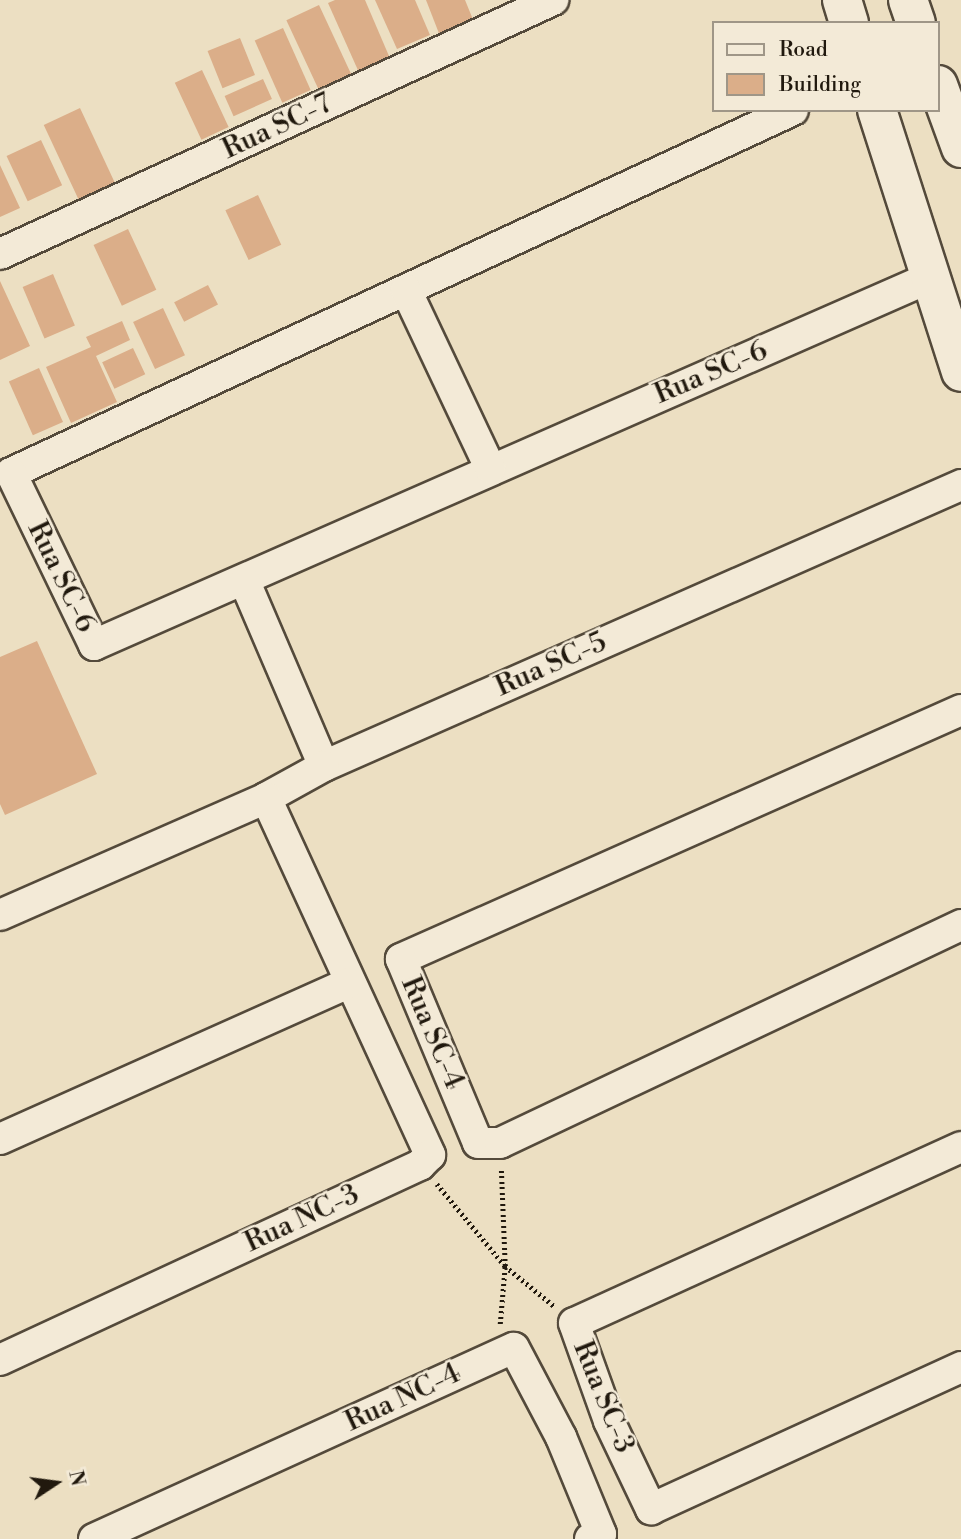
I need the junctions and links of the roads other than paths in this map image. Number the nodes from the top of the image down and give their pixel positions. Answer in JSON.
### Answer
{"nodes":[{"id":1,"x":553,"y":0,"type":"edge"},
{"id":2,"x":842,"y":0,"type":"edge"},
{"id":3,"x":908,"y":0,"type":"edge"},
{"id":4,"x":848,"y":21,"type":"edge"},
{"id":5,"x":915,"y":21,"type":"edge"},
{"id":6,"x":940,"y":90,"type":"edge"},
{"id":7,"x":789,"y":112,"type":"edge"},
{"id":8,"x":878,"y":112,"type":"edge"},
{"id":9,"x":961,"y":148,"type":"edge"},
{"id":10,"x":0,"y":254,"type":"edge"},
{"id":11,"x":931,"y":277,"type":"junction"},
{"id":12,"x":406,"y":290,"type":"junction"},
{"id":13,"x":961,"y":372,"type":"edge"},
{"id":14,"x":490,"y":468,"type":"junction"},
{"id":15,"x":961,"y":485,"type":"edge"},
{"id":16,"x":245,"y":582,"type":"junction"},
{"id":17,"x":961,"y":710,"type":"edge"},
{"id":18,"x":324,"y":766,"type":"junction"},
{"id":19,"x":266,"y":798,"type":"junction"},
{"id":20,"x":0,"y":915,"type":"edge"},
{"id":21,"x":961,"y":925,"type":"edge"},
{"id":22,"x":348,"y":983,"type":"junction"},
{"id":23,"x":0,"y":1139,"type":"edge"},
{"id":24,"x":961,"y":1147,"type":"edge"},
{"id":25,"x":0,"y":1360,"type":"edge"},
{"id":26,"x":961,"y":1367,"type":"edge"},
{"id":27,"x":94,"y":1539,"type":"edge"},
{"id":28,"x":590,"y":1539,"type":"edge"}],
"edges":[{"from":1,"to":10,"type":"street","name":"Rua SC-7"},
{"from":2,"to":4,"type":"street"},
{"from":3,"to":5,"type":"street"},
{"from":6,"to":9,"type":"street"},
{"from":7,"to":12,"type":"street","name":"Rua SC-6"},
{"from":8,"to":11,"type":"street"},
{"from":11,"to":13,"type":"street"},
{"from":11,"to":14,"type":"street","name":"Rua SC-6"},
{"from":12,"to":14,"type":"street"},
{"from":12,"to":16,"type":"street","name":"Rua SC-6"},
{"from":14,"to":16,"type":"street","name":"Rua SC-6"},
{"from":15,"to":18,"type":"street","name":"Rua SC-5"},
{"from":16,"to":18,"type":"street"},
{"from":17,"to":21,"type":"street","name":"Rua SC-4"},
{"from":18,"to":19,"type":"street"},
{"from":19,"to":20,"type":"street"},
{"from":19,"to":22,"type":"street"},
{"from":22,"to":23,"type":"street"},
{"from":22,"to":25,"type":"street","name":"Rua NC-3"},
{"from":24,"to":26,"type":"street","name":"Rua SC-3"},
{"from":27,"to":28,"type":"street","name":"Rua NC-4"}]}
